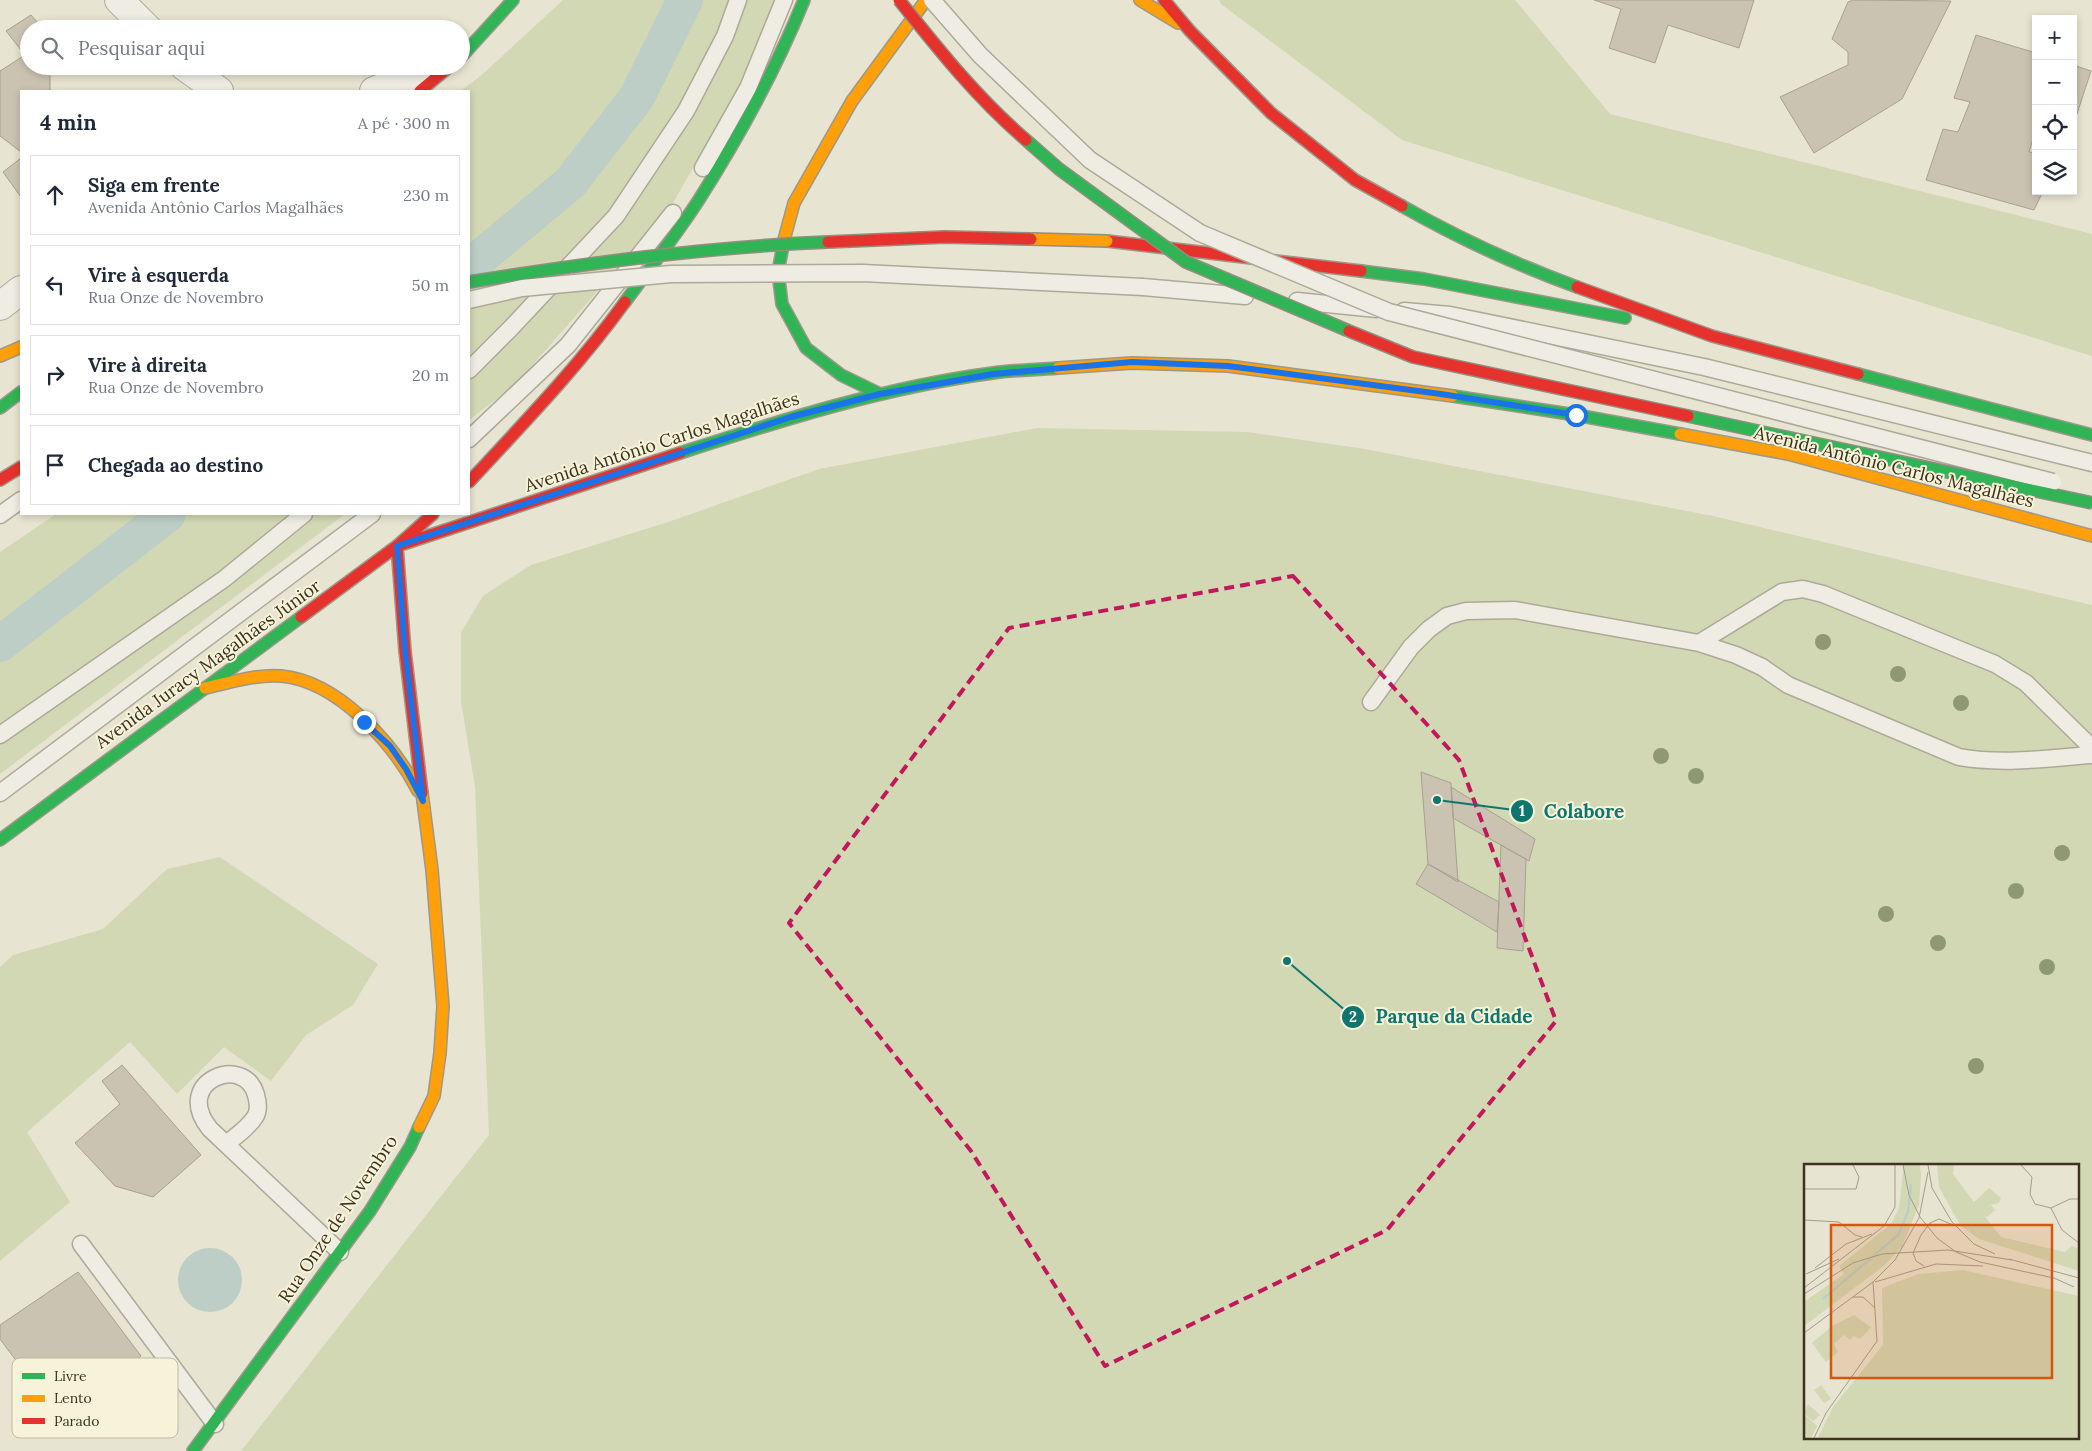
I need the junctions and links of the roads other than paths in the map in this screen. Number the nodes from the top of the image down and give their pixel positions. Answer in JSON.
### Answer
{"nodes":[{"id":1,"x":119,"y":0,"type":"edge"},
{"id":2,"x":513,"y":0,"type":"edge"},
{"id":3,"x":738,"y":0,"type":"edge"},
{"id":4,"x":784,"y":0,"type":"edge"},
{"id":5,"x":804,"y":0,"type":"edge"},
{"id":6,"x":899,"y":0,"type":"edge"},
{"id":7,"x":926,"y":0,"type":"edge"},
{"id":8,"x":932,"y":0,"type":"edge"},
{"id":9,"x":1140,"y":0,"type":"edge"},
{"id":10,"x":1164,"y":0,"type":"edge"},
{"id":11,"x":139,"y":20,"type":"edge"},
{"id":12,"x":1190,"y":31,"type":"junction"},
{"id":13,"x":470,"y":47,"type":"edge"},
{"id":14,"x":182,"y":75,"type":"edge"},
{"id":15,"x":195,"y":75,"type":"edge"},
{"id":16,"x":414,"y":75,"type":"edge"},
{"id":17,"x":439,"y":75,"type":"edge"},
{"id":18,"x":182,"y":90,"type":"edge"},
{"id":19,"x":218,"y":90,"type":"edge"},
{"id":20,"x":376,"y":90,"type":"edge"},
{"id":21,"x":421,"y":90,"type":"edge"},
{"id":22,"x":470,"y":282,"type":"edge"},
{"id":23,"x":20,"y":291,"type":"edge"},
{"id":24,"x":470,"y":300,"type":"edge"},
{"id":25,"x":0,"y":306,"type":"edge"},
{"id":26,"x":1712,"y":336,"type":"junction"},
{"id":27,"x":20,"y":347,"type":"edge"},
{"id":28,"x":0,"y":356,"type":"edge"},
{"id":29,"x":470,"y":369,"type":"edge"},
{"id":30,"x":20,"y":393,"type":"edge"},
{"id":31,"x":880,"y":394,"type":"junction"},
{"id":32,"x":0,"y":408,"type":"edge"},
{"id":33,"x":2092,"y":435,"type":"edge"},
{"id":34,"x":470,"y":438,"type":"edge"},
{"id":35,"x":2092,"y":463,"type":"edge"},
{"id":36,"x":20,"y":468,"type":"edge"},
{"id":37,"x":0,"y":480,"type":"edge"},
{"id":38,"x":470,"y":481,"type":"edge"},
{"id":39,"x":2092,"y":491,"type":"edge"},
{"id":40,"x":20,"y":501,"type":"edge"},
{"id":41,"x":2092,"y":503,"type":"edge"},
{"id":42,"x":0,"y":515,"type":"edge"},
{"id":43,"x":303,"y":515,"type":"edge"},
{"id":44,"x":371,"y":515,"type":"edge"},
{"id":45,"x":432,"y":515,"type":"edge"},
{"id":46,"x":2092,"y":536,"type":"edge"},
{"id":47,"x":397,"y":546,"type":"junction"},
{"id":48,"x":1699,"y":643,"type":"junction"},
{"id":49,"x":205,"y":688,"type":"junction"},
{"id":50,"x":1371,"y":702,"type":"dead end"},
{"id":51,"x":0,"y":735,"type":"edge"},
{"id":52,"x":2092,"y":748,"type":"edge"},
{"id":53,"x":2092,"y":755,"type":"edge"},
{"id":54,"x":0,"y":793,"type":"edge"},
{"id":55,"x":423,"y":801,"type":"junction"},
{"id":56,"x":0,"y":840,"type":"edge"},
{"id":57,"x":226,"y":1144,"type":"dead end"},
{"id":58,"x":81,"y":1244,"type":"dead end"},
{"id":59,"x":340,"y":1252,"type":"junction"},
{"id":60,"x":166,"y":1358,"type":"edge"},
{"id":61,"x":178,"y":1374,"type":"edge"},
{"id":62,"x":215,"y":1424,"type":"junction"},
{"id":63,"x":193,"y":1451,"type":"edge"}],
"edges":[{"from":1,"to":11,"type":"street"},
{"from":2,"to":13,"type":"main road"},
{"from":3,"to":29,"type":"lane"},
{"from":4,"to":34,"type":"lane"},
{"from":5,"to":38,"type":"main road"},
{"from":6,"to":41,"type":"main road","bridge":true},
{"from":7,"to":31,"type":"main road"},
{"from":8,"to":39,"type":"lane","bridge":true},
{"from":9,"to":12,"type":"main road"},
{"from":10,"to":12,"type":"main road"},
{"from":12,"to":26,"type":"main road"},
{"from":14,"to":18,"type":"street"},
{"from":15,"to":19,"type":"street"},
{"from":16,"to":20,"type":"street"},
{"from":17,"to":21,"type":"main road"},
{"from":22,"to":26,"type":"main road","bridge":true},
{"from":23,"to":25,"type":"street"},
{"from":24,"to":35,"type":"lane","bridge":true},
{"from":26,"to":33,"type":"main road"},
{"from":27,"to":28,"type":"main road"},
{"from":30,"to":32,"type":"main road"},
{"from":31,"to":46,"type":"main road","name":"Avenida Antônio Carlos Magalhães"},
{"from":31,"to":47,"type":"main road","name":"Avenida Antônio Carlos Magalhães"},
{"from":36,"to":37,"type":"main road"},
{"from":40,"to":42,"type":"lane"},
{"from":43,"to":51,"type":"lane"},
{"from":44,"to":54,"type":"lane"},
{"from":45,"to":47,"type":"main road","name":"Avenida Juracy Magalhães Júnior"},
{"from":47,"to":49,"type":"main road","name":"Avenida Juracy Magalhães Júnior"},
{"from":47,"to":55,"type":"main road","name":"Rua Onze de Novembro"},
{"from":48,"to":50,"type":"lane"},
{"from":48,"to":52,"type":"lane"},
{"from":48,"to":53,"type":"lane"},
{"from":49,"to":55,"type":"main road","name":"Rua Onze de Novembro"},
{"from":49,"to":56,"type":"main road","name":"Avenida Juracy Magalhães Júnior"},
{"from":55,"to":59,"type":"main road","name":"Rua Onze de Novembro"},
{"from":57,"to":59,"type":"lane"},
{"from":58,"to":60,"type":"lane"},
{"from":59,"to":62,"type":"main road","name":"Rua Onze de Novembro"},
{"from":61,"to":62,"type":"lane"},
{"from":62,"to":63,"type":"main road","name":"Rua Onze de Novembro"}]}
